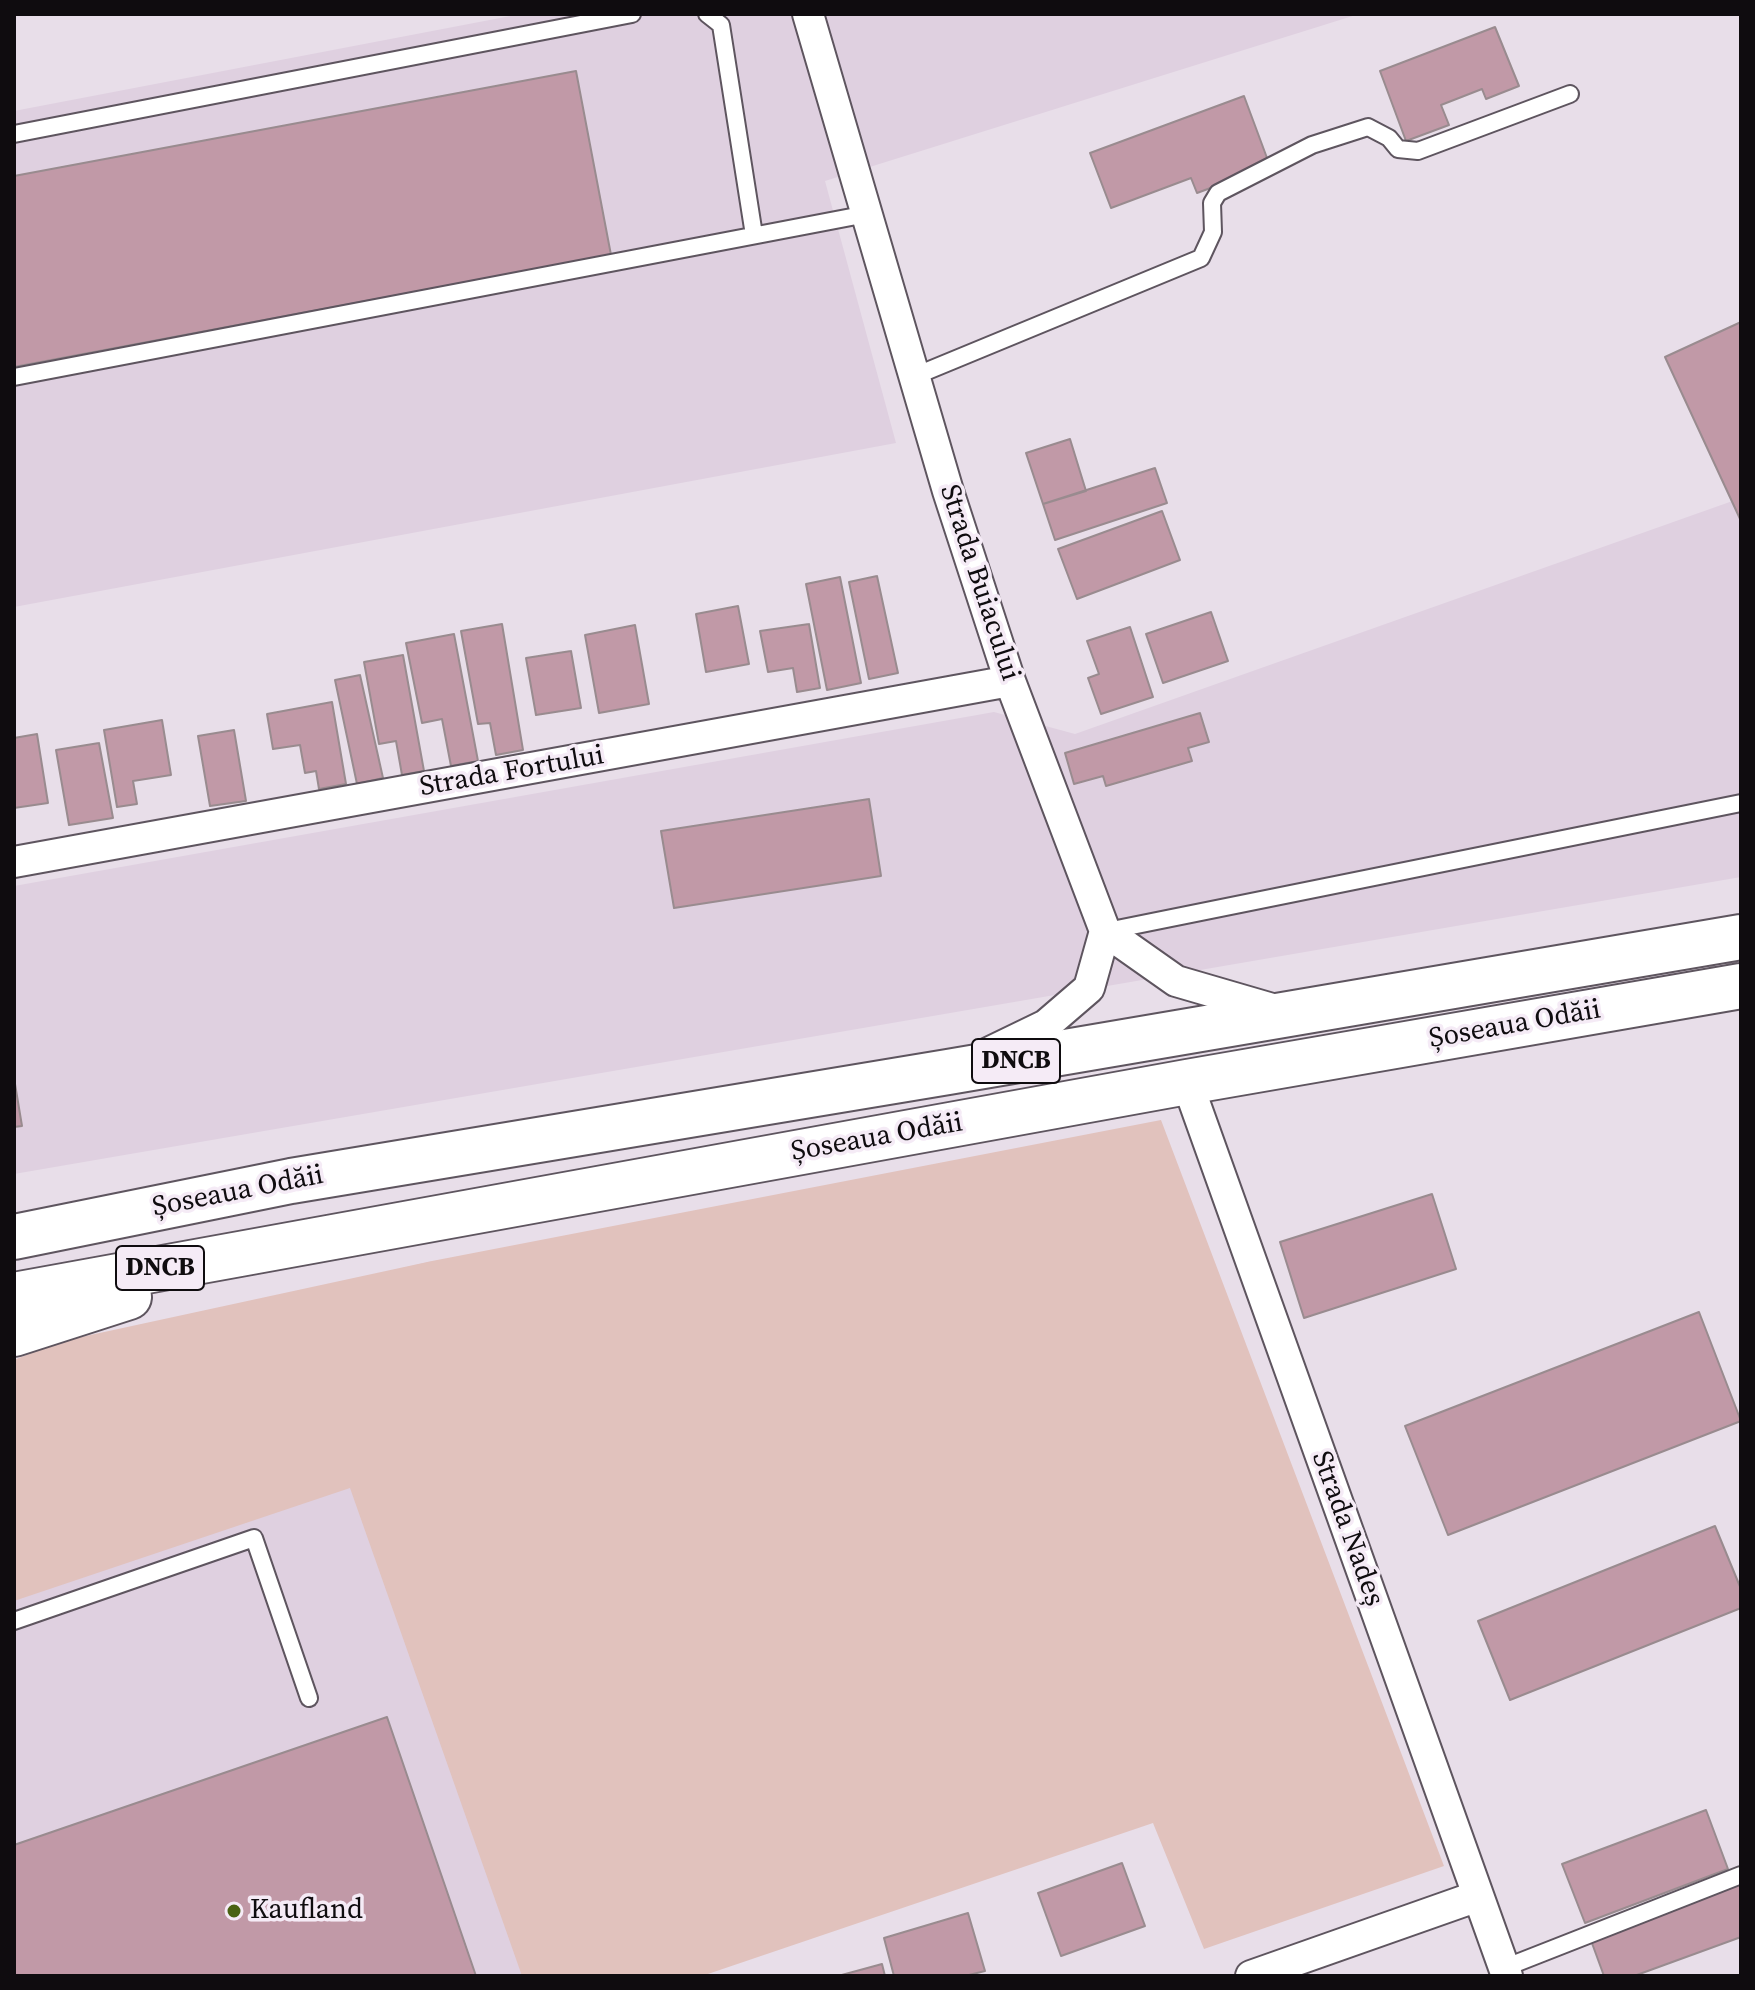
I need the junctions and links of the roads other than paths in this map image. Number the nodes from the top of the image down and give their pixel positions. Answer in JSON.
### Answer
{"nodes":[{"id":1,"x":632,"y":14,"type":"edge"},
{"id":2,"x":707,"y":14,"type":"edge"},
{"id":3,"x":808,"y":14,"type":"edge"},
{"id":4,"x":1570,"y":94,"type":"dead end"},
{"id":5,"x":14,"y":134,"type":"edge"},
{"id":6,"x":867,"y":214,"type":"junction"},
{"id":7,"x":754,"y":235,"type":"junction"},
{"id":8,"x":915,"y":376,"type":"junction"},
{"id":9,"x":14,"y":377,"type":"edge"},
{"id":10,"x":1010,"y":681,"type":"junction"},
{"id":11,"x":1741,"y":803,"type":"edge"},
{"id":12,"x":14,"y":862,"type":"edge"},
{"id":13,"x":1105,"y":931,"type":"junction"},
{"id":14,"x":1741,"y":937,"type":"edge"},
{"id":15,"x":1741,"y":986,"type":"edge"},
{"id":16,"x":1290,"y":1014,"type":"junction"},
{"id":17,"x":948,"y":1072,"type":"junction"},
{"id":18,"x":1187,"y":1082,"type":"junction"},
{"id":19,"x":291,"y":1181,"type":"junction"},
{"id":20,"x":14,"y":1207,"type":"edge"},
{"id":21,"x":14,"y":1237,"type":"edge"},
{"id":22,"x":307,"y":1240,"type":"junction"},
{"id":23,"x":14,"y":1295,"type":"edge"},
{"id":24,"x":14,"y":1334,"type":"edge"},
{"id":25,"x":14,"y":1621,"type":"edge"},
{"id":26,"x":309,"y":1698,"type":"dead end"},
{"id":27,"x":1741,"y":1875,"type":"edge"},
{"id":28,"x":1478,"y":1896,"type":"junction"},
{"id":29,"x":1505,"y":1972,"type":"edge"},
{"id":30,"x":1251,"y":1976,"type":"edge"}],
"edges":[{"from":1,"to":5,"type":"lane"},
{"from":2,"to":7,"type":"lane"},
{"from":3,"to":6,"type":"street","name":"Strada Buiacului"},
{"from":4,"to":8,"type":"lane"},
{"from":6,"to":7,"type":"lane"},
{"from":6,"to":8,"type":"street","name":"Strada Buiacului"},
{"from":7,"to":9,"type":"lane"},
{"from":8,"to":10,"type":"street","name":"Strada Buiacului"},
{"from":10,"to":12,"type":"street","name":"Strada Fortului"},
{"from":10,"to":13,"type":"street","name":"Strada Buiacului"},
{"from":11,"to":13,"type":"lane"},
{"from":13,"to":16,"type":"street"},
{"from":13,"to":17,"type":"street"},
{"from":14,"to":16,"type":"main road","name":"Șoseaua Odăii","number":"DNCB"},
{"from":15,"to":18,"type":"main road","name":"Șoseaua Odăii","number":"DNCB"},
{"from":16,"to":17,"type":"main road","name":"Șoseaua Odăii","number":"DNCB"},
{"from":17,"to":19,"type":"main road","name":"Șoseaua Odăii","number":"DNCB"},
{"from":18,"to":22,"type":"main road","name":"Șoseaua Odăii","number":"DNCB"},
{"from":18,"to":28,"type":"street","name":"Strada Nadeș"},
{"from":19,"to":20,"type":"main road"},
{"from":19,"to":21,"type":"main road","name":"Șoseaua Odăii","number":"DNCB"},
{"from":22,"to":23,"type":"main road","name":"Șoseaua Odăii","number":"DNCB"},
{"from":22,"to":24,"type":"main road"},
{"from":25,"to":26,"type":"lane"},
{"from":27,"to":29,"type":"lane"},
{"from":28,"to":29,"type":"street","name":"Strada Nadeș"},
{"from":28,"to":30,"type":"street"}]}
